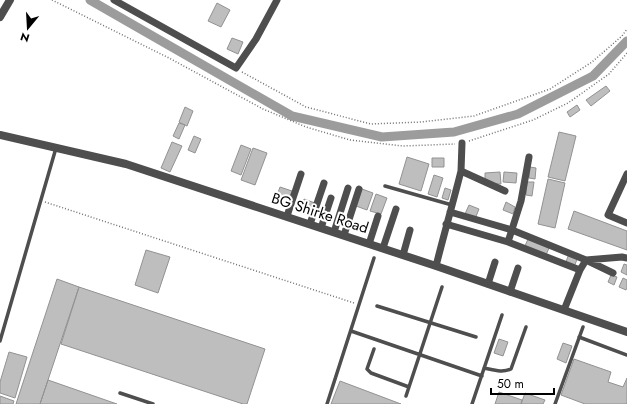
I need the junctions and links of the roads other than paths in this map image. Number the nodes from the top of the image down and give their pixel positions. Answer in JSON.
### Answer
{"nodes":[{"id":1,"x":10,"y":0,"type":"edge"},
{"id":2,"x":114,"y":0,"type":"edge"},
{"id":3,"x":277,"y":0,"type":"edge"},
{"id":4,"x":0,"y":17,"type":"edge"},
{"id":5,"x":0,"y":135,"type":"edge"},
{"id":6,"x":462,"y":143,"type":"road end"},
{"id":7,"x":56,"y":148,"type":"junction"},
{"id":8,"x":529,"y":157,"type":"dead end"},
{"id":9,"x":461,"y":171,"type":"junction"},
{"id":10,"x":301,"y":174,"type":"dead end"},
{"id":11,"x":627,"y":174,"type":"edge"},
{"id":12,"x":324,"y":183,"type":"dead end"},
{"id":13,"x":385,"y":186,"type":"dead end"},
{"id":14,"x":348,"y":188,"type":"dead end"},
{"id":15,"x":359,"y":189,"type":"dead end"},
{"id":16,"x":505,"y":191,"type":"dead end"},
{"id":17,"x":331,"y":198,"type":"dead end"},
{"id":18,"x":396,"y":209,"type":"dead end"},
{"id":19,"x":451,"y":209,"type":"junction"},
{"id":20,"x":287,"y":216,"type":"junction"},
{"id":21,"x":378,"y":216,"type":"dead end"},
{"id":22,"x":627,"y":223,"type":"edge"},
{"id":23,"x":310,"y":224,"type":"junction"},
{"id":24,"x":446,"y":224,"type":"junction"},
{"id":25,"x":321,"y":228,"type":"junction"},
{"id":26,"x":410,"y":230,"type":"dead end"},
{"id":27,"x":512,"y":230,"type":"junction"},
{"id":28,"x":334,"y":232,"type":"junction"},
{"id":29,"x":344,"y":235,"type":"junction"},
{"id":30,"x":508,"y":242,"type":"junction"},
{"id":31,"x":369,"y":244,"type":"junction"},
{"id":32,"x":383,"y":248,"type":"junction"},
{"id":33,"x":403,"y":255,"type":"junction"},
{"id":34,"x":374,"y":258,"type":"dead end"},
{"id":35,"x":627,"y":258,"type":"edge"},
{"id":36,"x":586,"y":260,"type":"junction"},
{"id":37,"x":495,"y":262,"type":"dead end"},
{"id":38,"x":436,"y":266,"type":"junction"},
{"id":39,"x":518,"y":268,"type":"dead end"},
{"id":40,"x":580,"y":270,"type":"junction"},
{"id":41,"x":613,"y":273,"type":"dead end"},
{"id":42,"x":488,"y":284,"type":"junction"},
{"id":43,"x":442,"y":287,"type":"dead end"},
{"id":44,"x":510,"y":292,"type":"junction"},
{"id":45,"x":377,"y":306,"type":"dead end"},
{"id":46,"x":564,"y":310,"type":"junction"},
{"id":47,"x":502,"y":315,"type":"dead end"},
{"id":48,"x":430,"y":323,"type":"junction"},
{"id":49,"x":526,"y":327,"type":"dead end"},
{"id":50,"x":583,"y":327,"type":"dead end"},
{"id":51,"x":351,"y":331,"type":"junction"},
{"id":52,"x":627,"y":332,"type":"edge"},
{"id":53,"x":476,"y":337,"type":"dead end"},
{"id":54,"x":579,"y":337,"type":"junction"},
{"id":55,"x":0,"y":340,"type":"edge"},
{"id":56,"x":374,"y":349,"type":"dead end"},
{"id":57,"x":420,"y":355,"type":"junction"},
{"id":58,"x":627,"y":355,"type":"edge"},
{"id":59,"x":484,"y":368,"type":"junction"},
{"id":60,"x":482,"y":376,"type":"junction"},
{"id":61,"x":409,"y":387,"type":"junction"},
{"id":62,"x":120,"y":393,"type":"dead end"},
{"id":63,"x":406,"y":396,"type":"dead end"},
{"id":64,"x":153,"y":404,"type":"edge"},
{"id":65,"x":327,"y":404,"type":"edge"},
{"id":66,"x":472,"y":404,"type":"edge"},
{"id":67,"x":555,"y":404,"type":"edge"}],
"edges":[{"from":1,"to":4,"type":"street"},
{"from":2,"to":3,"type":"street"},
{"from":5,"to":7,"type":"street","name":"BG Shirke Road"},
{"from":6,"to":9,"type":"street"},
{"from":7,"to":20,"type":"street","name":"BG Shirke Road"},
{"from":7,"to":55,"type":"lane"},
{"from":8,"to":27,"type":"street"},
{"from":9,"to":16,"type":"street"},
{"from":9,"to":19,"type":"street"},
{"from":10,"to":20,"type":"street"},
{"from":11,"to":22,"type":"street"},
{"from":12,"to":23,"type":"street"},
{"from":13,"to":19,"type":"lane"},
{"from":14,"to":28,"type":"street"},
{"from":15,"to":29,"type":"street"},
{"from":17,"to":25,"type":"street"},
{"from":18,"to":32,"type":"street"},
{"from":19,"to":24,"type":"street"},
{"from":19,"to":27,"type":"street"},
{"from":20,"to":23,"type":"street","name":"BG Shirke Road"},
{"from":21,"to":31,"type":"street"},
{"from":23,"to":25,"type":"street","name":"BG Shirke Road"},
{"from":24,"to":30,"type":"street"},
{"from":24,"to":38,"type":"street"},
{"from":25,"to":28,"type":"street","name":"BG Shirke Road"},
{"from":26,"to":33,"type":"street"},
{"from":27,"to":30,"type":"street"},
{"from":27,"to":36,"type":"street"},
{"from":28,"to":29,"type":"street","name":"BG Shirke Road"},
{"from":29,"to":31,"type":"street","name":"BG Shirke Road"},
{"from":30,"to":40,"type":"street"},
{"from":31,"to":32,"type":"street","name":"BG Shirke Road"},
{"from":32,"to":33,"type":"street","name":"BG Shirke Road"},
{"from":33,"to":38,"type":"street","name":"BG Shirke Road"},
{"from":34,"to":51,"type":"lane"},
{"from":35,"to":36,"type":"street"},
{"from":36,"to":40,"type":"street"},
{"from":36,"to":41,"type":"street"},
{"from":37,"to":42,"type":"street"},
{"from":38,"to":42,"type":"street","name":"BG Shirke Road"},
{"from":39,"to":44,"type":"street"},
{"from":40,"to":46,"type":"street"},
{"from":42,"to":44,"type":"street","name":"BG Shirke Road"},
{"from":43,"to":48,"type":"lane"},
{"from":44,"to":46,"type":"street","name":"BG Shirke Road"},
{"from":45,"to":48,"type":"lane"},
{"from":46,"to":52,"type":"street","name":"BG Shirke Road"},
{"from":47,"to":59,"type":"lane"},
{"from":48,"to":53,"type":"lane"},
{"from":48,"to":57,"type":"lane"},
{"from":49,"to":59,"type":"lane"},
{"from":50,"to":54,"type":"lane"},
{"from":51,"to":57,"type":"lane"},
{"from":51,"to":65,"type":"lane"},
{"from":54,"to":58,"type":"lane"},
{"from":54,"to":67,"type":"lane"},
{"from":56,"to":61,"type":"lane"},
{"from":57,"to":60,"type":"lane"},
{"from":57,"to":61,"type":"lane"},
{"from":59,"to":60,"type":"lane"},
{"from":60,"to":66,"type":"lane"},
{"from":61,"to":63,"type":"lane"},
{"from":62,"to":64,"type":"lane"}]}
